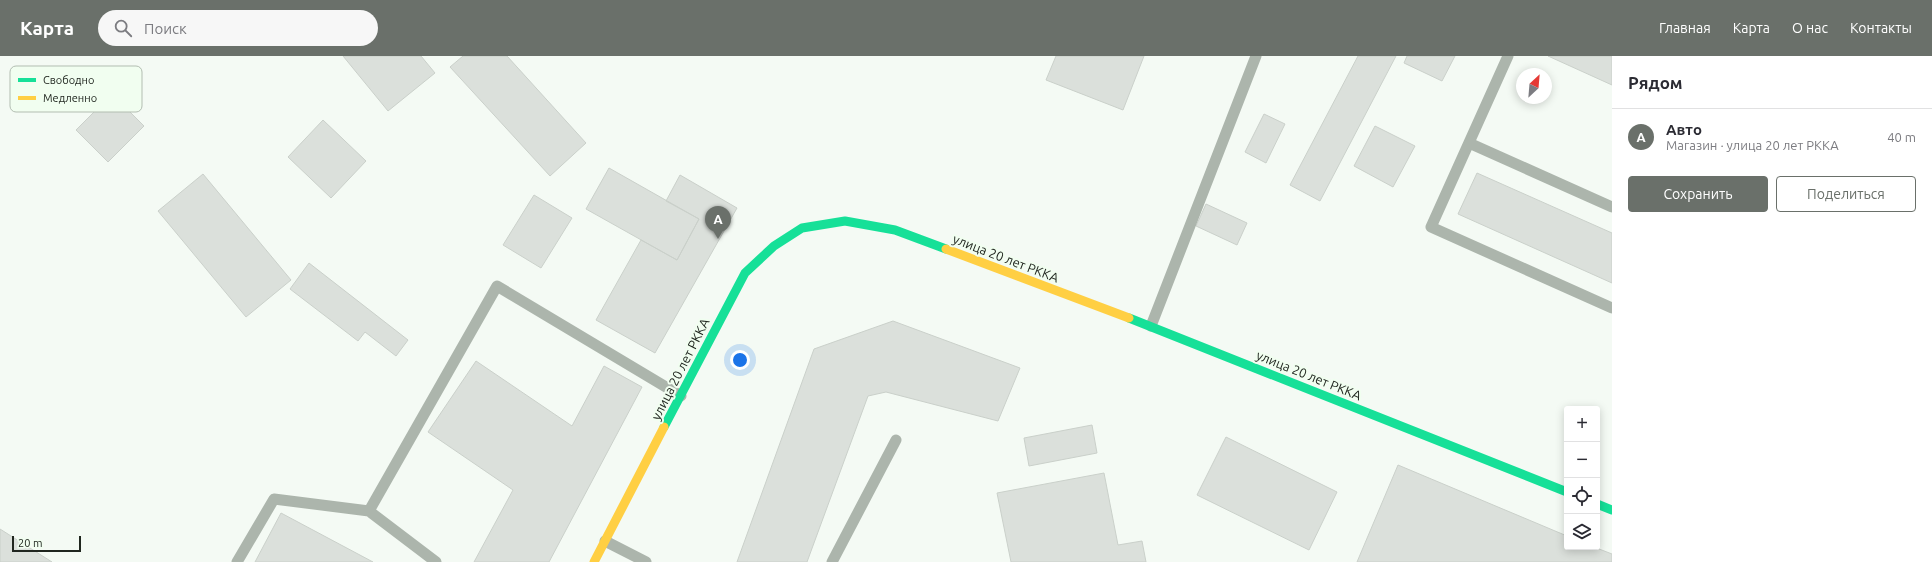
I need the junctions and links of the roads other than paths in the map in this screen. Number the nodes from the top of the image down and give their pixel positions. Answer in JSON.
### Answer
{"nodes":[{"id":1,"x":1256,"y":56,"type":"edge"},
{"id":2,"x":1508,"y":56,"type":"edge"},
{"id":3,"x":1469,"y":143,"type":"junction"},
{"id":4,"x":1612,"y":207,"type":"edge"},
{"id":5,"x":1612,"y":308,"type":"edge"},
{"id":6,"x":1151,"y":326,"type":"junction"},
{"id":7,"x":681,"y":396,"type":"junction"},
{"id":8,"x":896,"y":440,"type":"dead end"},
{"id":9,"x":1564,"y":491,"type":"edge"},
{"id":10,"x":1600,"y":505,"type":"edge"},
{"id":11,"x":1612,"y":510,"type":"edge"},
{"id":12,"x":369,"y":511,"type":"junction"},
{"id":13,"x":605,"y":541,"type":"junction"},
{"id":14,"x":238,"y":562,"type":"edge"},
{"id":15,"x":436,"y":562,"type":"edge"},
{"id":16,"x":594,"y":562,"type":"edge"},
{"id":17,"x":646,"y":562,"type":"edge"},
{"id":18,"x":832,"y":562,"type":"edge"}],
"edges":[{"from":1,"to":6,"type":"lane"},
{"from":2,"to":3,"type":"lane"},
{"from":3,"to":4,"type":"lane"},
{"from":3,"to":5,"type":"lane"},
{"from":6,"to":7,"type":"main road","name":"улица 20 лет РККА"},
{"from":6,"to":9,"type":"main road","name":"улица 20 лет РККА"},
{"from":7,"to":12,"type":"lane"},
{"from":7,"to":13,"type":"main road","name":"улица 20 лет РККА"},
{"from":8,"to":18,"type":"lane"},
{"from":10,"to":11,"type":"main road"},
{"from":12,"to":14,"type":"lane"},
{"from":12,"to":15,"type":"lane"},
{"from":13,"to":16,"type":"main road","name":"улица 20 лет РККА"},
{"from":13,"to":17,"type":"lane"}]}
